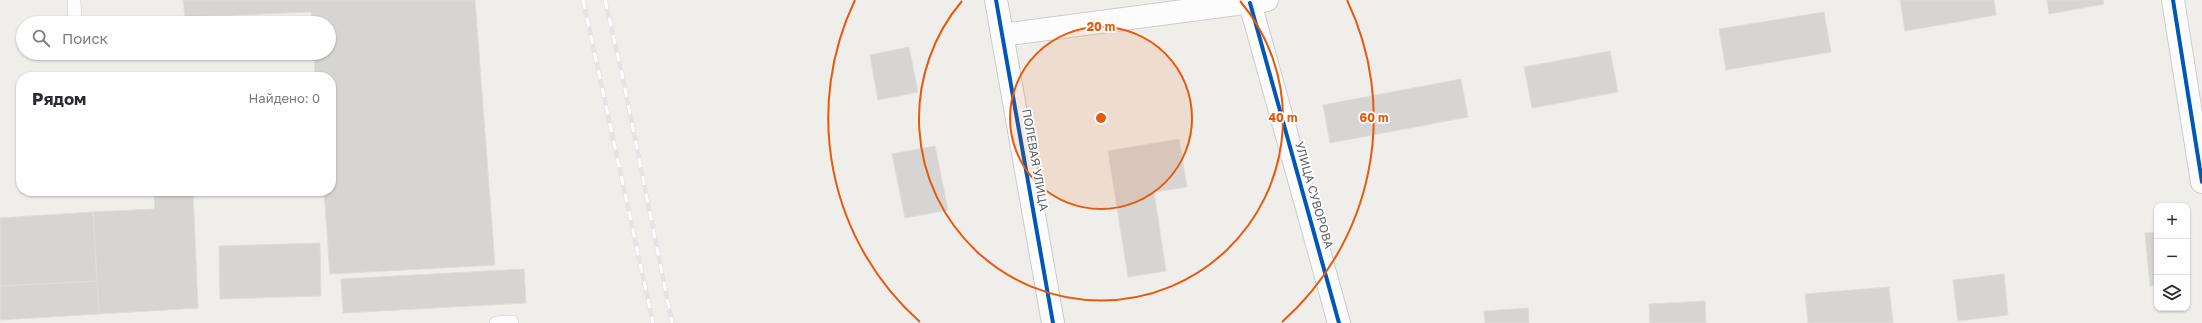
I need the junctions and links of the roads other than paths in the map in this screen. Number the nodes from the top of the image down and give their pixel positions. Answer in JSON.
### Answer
{"nodes":[{"id":1,"x":74,"y":0,"type":"edge"},
{"id":2,"x":996,"y":0,"type":"edge"},
{"id":3,"x":2173,"y":0,"type":"edge"},
{"id":4,"x":1259,"y":2,"type":"edge"},
{"id":5,"x":75,"y":16,"type":"edge"},
{"id":6,"x":1002,"y":35,"type":"junction"},
{"id":7,"x":2202,"y":182,"type":"edge"},
{"id":8,"x":512,"y":322,"type":"edge"},
{"id":9,"x":496,"y":323,"type":"edge"},
{"id":10,"x":1053,"y":323,"type":"edge"},
{"id":11,"x":1339,"y":323,"type":"edge"}],
"edges":[{"from":1,"to":5,"type":"lane"},
{"from":2,"to":6,"type":"street","name":"ПОЛЕВАЯ УЛИЦА"},
{"from":3,"to":7,"type":"street"},
{"from":4,"to":6,"type":"street"},
{"from":4,"to":11,"type":"street","name":"УЛИЦА СУВОРОВА"},
{"from":6,"to":10,"type":"street","name":"ПОЛЕВАЯ УЛИЦА"},
{"from":8,"to":9,"type":"lane"}]}
